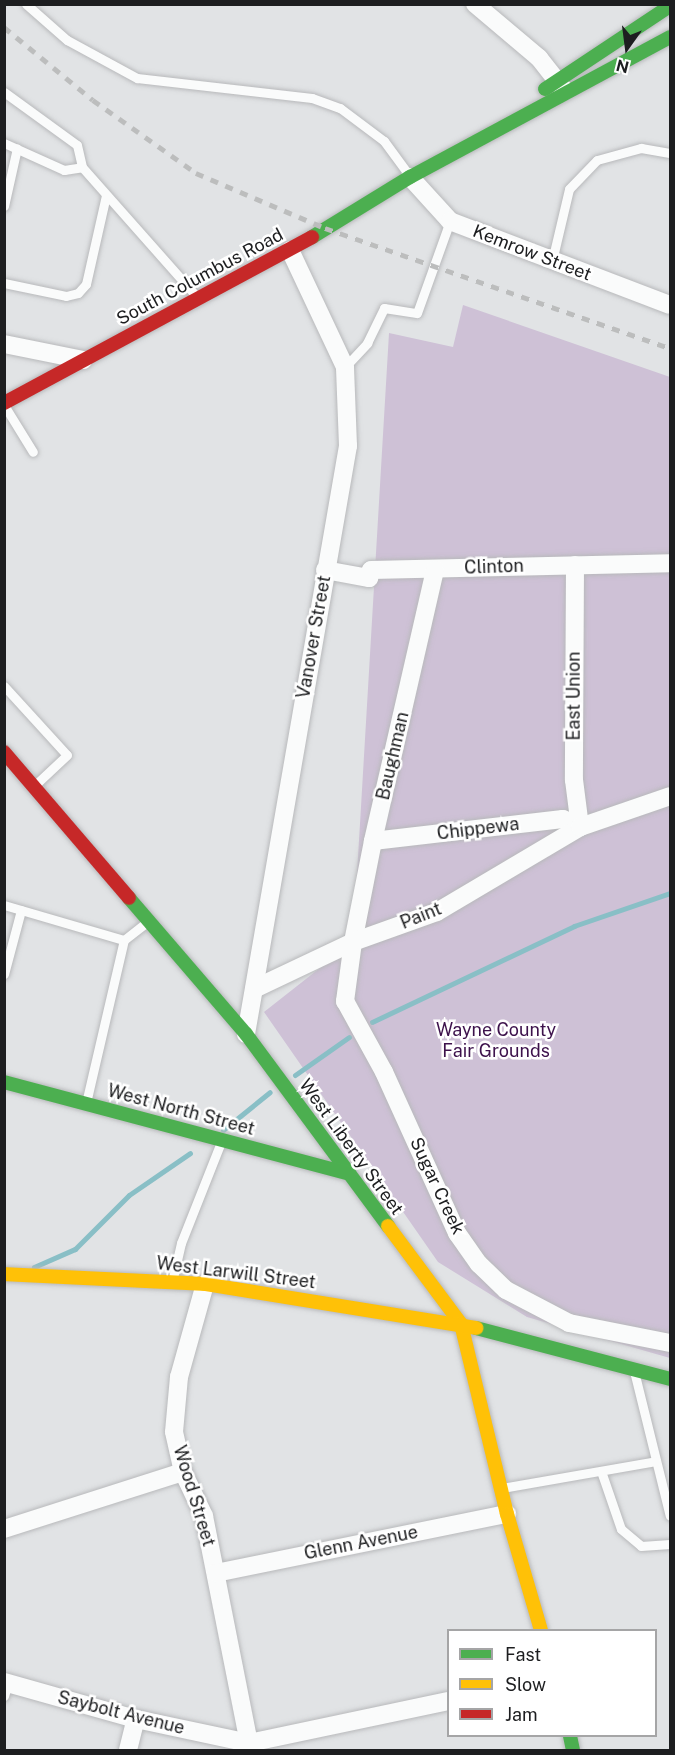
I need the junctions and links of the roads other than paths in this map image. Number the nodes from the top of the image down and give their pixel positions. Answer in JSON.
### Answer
{"nodes":[{"id":1,"x":26,"y":4,"type":"edge"},
{"id":2,"x":476,"y":4,"type":"edge"},
{"id":3,"x":670,"y":6,"type":"edge"},
{"id":4,"x":670,"y":37,"type":"edge"},
{"id":5,"x":562,"y":86,"type":"junction"},
{"id":6,"x":4,"y":92,"type":"edge"},
{"id":7,"x":4,"y":143,"type":"edge"},
{"id":8,"x":17,"y":148,"type":"junction"},
{"id":9,"x":670,"y":153,"type":"edge"},
{"id":10,"x":82,"y":167,"type":"junction"},
{"id":11,"x":410,"y":177,"type":"junction"},
{"id":12,"x":106,"y":195,"type":"junction"},
{"id":13,"x":4,"y":206,"type":"edge"},
{"id":14,"x":450,"y":221,"type":"junction"},
{"id":15,"x":290,"y":250,"type":"junction"},
{"id":16,"x":552,"y":261,"type":"junction"},
{"id":17,"x":4,"y":283,"type":"edge"},
{"id":18,"x":197,"y":297,"type":"junction"},
{"id":19,"x":670,"y":304,"type":"edge"},
{"id":20,"x":4,"y":344,"type":"edge"},
{"id":21,"x":83,"y":360,"type":"junction"},
{"id":22,"x":345,"y":368,"type":"junction"},
{"id":23,"x":4,"y":404,"type":"edge"},
{"id":24,"x":33,"y":452,"type":"dead end"},
{"id":25,"x":670,"y":563,"type":"edge"},
{"id":26,"x":575,"y":565,"type":"junction"},
{"id":27,"x":325,"y":570,"type":"junction"},
{"id":28,"x":435,"y":570,"type":"junction"},
{"id":29,"x":4,"y":686,"type":"edge"},
{"id":30,"x":4,"y":752,"type":"edge"},
{"id":31,"x":34,"y":786,"type":"junction"},
{"id":32,"x":670,"y":796,"type":"edge"},
{"id":33,"x":580,"y":827,"type":"junction"},
{"id":34,"x":373,"y":841,"type":"junction"},
{"id":35,"x":4,"y":905,"type":"edge"},
{"id":36,"x":21,"y":910,"type":"junction"},
{"id":37,"x":149,"y":920,"type":"junction"},
{"id":38,"x":124,"y":940,"type":"junction"},
{"id":39,"x":352,"y":942,"type":"junction"},
{"id":40,"x":4,"y":974,"type":"edge"},
{"id":41,"x":254,"y":989,"type":"junction"},
{"id":42,"x":246,"y":1034,"type":"junction"},
{"id":43,"x":4,"y":1082,"type":"edge"},
{"id":44,"x":86,"y":1103,"type":"junction"},
{"id":45,"x":222,"y":1140,"type":"junction"},
{"id":46,"x":348,"y":1174,"type":"junction"},
{"id":47,"x":4,"y":1274,"type":"edge"},
{"id":48,"x":172,"y":1282,"type":"junction"},
{"id":49,"x":205,"y":1284,"type":"junction"},
{"id":50,"x":461,"y":1324,"type":"junction"},
{"id":51,"x":670,"y":1343,"type":"edge"},
{"id":52,"x":634,"y":1369,"type":"junction"},
{"id":53,"x":670,"y":1379,"type":"edge"},
{"id":54,"x":656,"y":1461,"type":"junction"},
{"id":55,"x":601,"y":1471,"type":"junction"},
{"id":56,"x":183,"y":1472,"type":"junction"},
{"id":57,"x":501,"y":1488,"type":"junction"},
{"id":58,"x":507,"y":1514,"type":"junction"},
{"id":59,"x":670,"y":1516,"type":"edge"},
{"id":60,"x":4,"y":1529,"type":"edge"},
{"id":61,"x":670,"y":1544,"type":"edge"},
{"id":62,"x":216,"y":1573,"type":"junction"},
{"id":63,"x":541,"y":1629,"type":"edge"},
{"id":64,"x":6,"y":1687,"type":"edge"},
{"id":65,"x":447,"y":1701,"type":"edge"},
{"id":66,"x":136,"y":1719,"type":"junction"},
{"id":67,"x":249,"y":1743,"type":"junction"},
{"id":68,"x":128,"y":1750,"type":"edge"}],
"edges":[{"from":1,"to":11,"type":"lane"},
{"from":2,"to":5,"type":"street"},
{"from":3,"to":5,"type":"main road","name":"South Columbus Road"},
{"from":4,"to":5,"type":"main road","name":"South Columbus Road"},
{"from":5,"to":11,"type":"main road","name":"South Columbus Road"},
{"from":6,"to":10,"type":"lane"},
{"from":7,"to":8,"type":"lane"},
{"from":8,"to":10,"type":"lane"},
{"from":8,"to":13,"type":"lane"},
{"from":9,"to":16,"type":"lane"},
{"from":10,"to":12,"type":"lane"},
{"from":11,"to":14,"type":"street","name":"Kemrow Street"},
{"from":11,"to":15,"type":"main road","name":"South Columbus Road"},
{"from":12,"to":17,"type":"lane"},
{"from":12,"to":18,"type":"lane"},
{"from":14,"to":16,"type":"street","name":"Kemrow Street"},
{"from":14,"to":22,"type":"lane"},
{"from":15,"to":18,"type":"main road","name":"South Columbus Road"},
{"from":15,"to":22,"type":"street","name":"Vanover Street"},
{"from":16,"to":19,"type":"street","name":"Kemrow Street"},
{"from":18,"to":21,"type":"main road","name":"South Columbus Road"},
{"from":20,"to":21,"type":"street"},
{"from":21,"to":23,"type":"main road","name":"South Columbus Road"},
{"from":22,"to":27,"type":"street","name":"Vanover Street"},
{"from":23,"to":24,"type":"lane"},
{"from":25,"to":26,"type":"street","name":"Clinton"},
{"from":26,"to":28,"type":"street","name":"Clinton"},
{"from":26,"to":33,"type":"street","name":"East Union"},
{"from":27,"to":28,"type":"street","name":"Clinton"},
{"from":27,"to":41,"type":"street","name":"Vanover Street"},
{"from":28,"to":34,"type":"street","name":"Baughman"},
{"from":29,"to":31,"type":"lane"},
{"from":30,"to":31,"type":"main road","name":"West Liberty Street"},
{"from":31,"to":37,"type":"main road","name":"West Liberty Street"},
{"from":32,"to":33,"type":"street","name":"Paint"},
{"from":33,"to":34,"type":"street","name":"Chippewa"},
{"from":33,"to":39,"type":"street","name":"Paint"},
{"from":34,"to":39,"type":"street","name":"Baughman"},
{"from":35,"to":36,"type":"lane"},
{"from":36,"to":38,"type":"lane"},
{"from":36,"to":40,"type":"lane"},
{"from":37,"to":38,"type":"lane"},
{"from":37,"to":42,"type":"main road","name":"West Liberty Street"},
{"from":38,"to":44,"type":"lane"},
{"from":39,"to":41,"type":"street","name":"Paint"},
{"from":39,"to":51,"type":"street","name":"Sugar Creek"},
{"from":41,"to":42,"type":"street","name":"Vanover Street"},
{"from":42,"to":46,"type":"main road","name":"West Liberty Street"},
{"from":43,"to":44,"type":"main road","name":"West North Street"},
{"from":44,"to":45,"type":"main road","name":"West North Street"},
{"from":45,"to":46,"type":"main road","name":"West North Street"},
{"from":45,"to":48,"type":"lane"},
{"from":46,"to":50,"type":"main road","name":"West Liberty Street"},
{"from":47,"to":48,"type":"main road","name":"West Larwill Street"},
{"from":48,"to":49,"type":"main road","name":"West Larwill Street"},
{"from":49,"to":50,"type":"main road","name":"West Larwill Street"},
{"from":49,"to":56,"type":"street","name":"Wood Street"},
{"from":50,"to":52,"type":"main road","name":"West Larwill Street"},
{"from":50,"to":57,"type":"main road","name":"West Liberty Street"},
{"from":52,"to":53,"type":"main road","name":"West Larwill Street"},
{"from":52,"to":54,"type":"lane"},
{"from":54,"to":55,"type":"lane"},
{"from":54,"to":59,"type":"lane"},
{"from":55,"to":57,"type":"lane"},
{"from":55,"to":61,"type":"lane"},
{"from":56,"to":60,"type":"street"},
{"from":56,"to":62,"type":"street","name":"Wood Street"},
{"from":57,"to":58,"type":"main road","name":"West Liberty Street"},
{"from":58,"to":62,"type":"street","name":"Glenn Avenue"},
{"from":58,"to":63,"type":"main road","name":"West Liberty Street"},
{"from":62,"to":67,"type":"street","name":"Wood Street"},
{"from":64,"to":66,"type":"street","name":"Saybolt Avenue"},
{"from":65,"to":67,"type":"street","name":"Saybolt Avenue"},
{"from":66,"to":67,"type":"street","name":"Saybolt Avenue"},
{"from":66,"to":68,"type":"street"}]}
